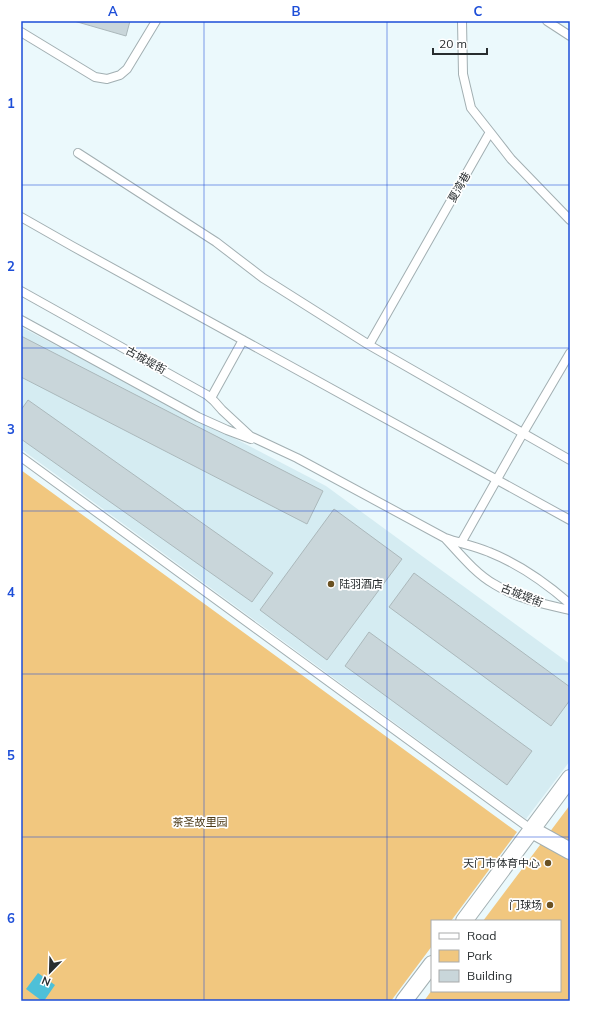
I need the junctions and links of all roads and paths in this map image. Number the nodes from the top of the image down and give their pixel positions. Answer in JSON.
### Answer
{"nodes":[{"id":1,"x":156,"y":21,"type":"edge"},
{"id":2,"x":462,"y":21,"type":"edge"},
{"id":3,"x":547,"y":21,"type":"edge"},
{"id":4,"x":21,"y":32,"type":"edge"},
{"id":5,"x":570,"y":36,"type":"edge"},
{"id":6,"x":490,"y":132,"type":"junction"},
{"id":7,"x":78,"y":153,"type":"dead end"},
{"id":8,"x":21,"y":217,"type":"edge"},
{"id":9,"x":570,"y":220,"type":"edge"},
{"id":10,"x":21,"y":291,"type":"edge"},
{"id":11,"x":21,"y":320,"type":"edge"},
{"id":12,"x":243,"y":340,"type":"junction"},
{"id":13,"x":369,"y":345,"type":"junction"},
{"id":14,"x":570,"y":353,"type":"edge"},
{"id":15,"x":211,"y":398,"type":"junction"},
{"id":16,"x":523,"y":433,"type":"junction"},
{"id":17,"x":261,"y":442,"type":"junction"},
{"id":18,"x":21,"y":457,"type":"edge"},
{"id":19,"x":570,"y":460,"type":"edge"},
{"id":20,"x":497,"y":480,"type":"junction"},
{"id":21,"x":570,"y":520,"type":"edge"},
{"id":22,"x":445,"y":538,"type":"junction"},
{"id":23,"x":461,"y":543,"type":"junction"},
{"id":24,"x":570,"y":604,"type":"edge"},
{"id":25,"x":570,"y":610,"type":"edge"},
{"id":26,"x":570,"y":778,"type":"edge"},
{"id":27,"x":532,"y":830,"type":"junction"},
{"id":28,"x":570,"y":851,"type":"edge"},
{"id":29,"x":465,"y":920,"type":"edge"},
{"id":30,"x":431,"y":965,"type":"edge"},
{"id":31,"x":404,"y":1001,"type":"edge"}],
"edges":[{"from":1,"to":4,"type":"lane"},
{"from":2,"to":6,"type":"lane"},
{"from":3,"to":5,"type":"lane"},
{"from":6,"to":9,"type":"lane"},
{"from":6,"to":13,"type":"lane","name":"夏湾巷"},
{"from":7,"to":13,"type":"lane"},
{"from":8,"to":12,"type":"lane"},
{"from":10,"to":15,"type":"lane","name":"古城堤街"},
{"from":11,"to":17,"type":"lane","name":"古城堤街"},
{"from":12,"to":15,"type":"lane"},
{"from":12,"to":20,"type":"lane"},
{"from":13,"to":16,"type":"lane"},
{"from":14,"to":16,"type":"lane"},
{"from":15,"to":17,"type":"lane","name":"古城堤街"},
{"from":16,"to":19,"type":"lane"},
{"from":16,"to":20,"type":"lane"},
{"from":17,"to":22,"type":"lane","name":"古城堤街"},
{"from":18,"to":27,"type":"lane"},
{"from":20,"to":21,"type":"lane"},
{"from":20,"to":23,"type":"lane"},
{"from":22,"to":23,"type":"lane","name":"古城堤街"},
{"from":22,"to":25,"type":"lane","name":"古城堤街"},
{"from":23,"to":24,"type":"lane","name":"古城堤街"},
{"from":26,"to":27,"type":"street"},
{"from":27,"to":28,"type":"street"},
{"from":27,"to":29,"type":"street"},
{"from":30,"to":31,"type":"street"}]}
